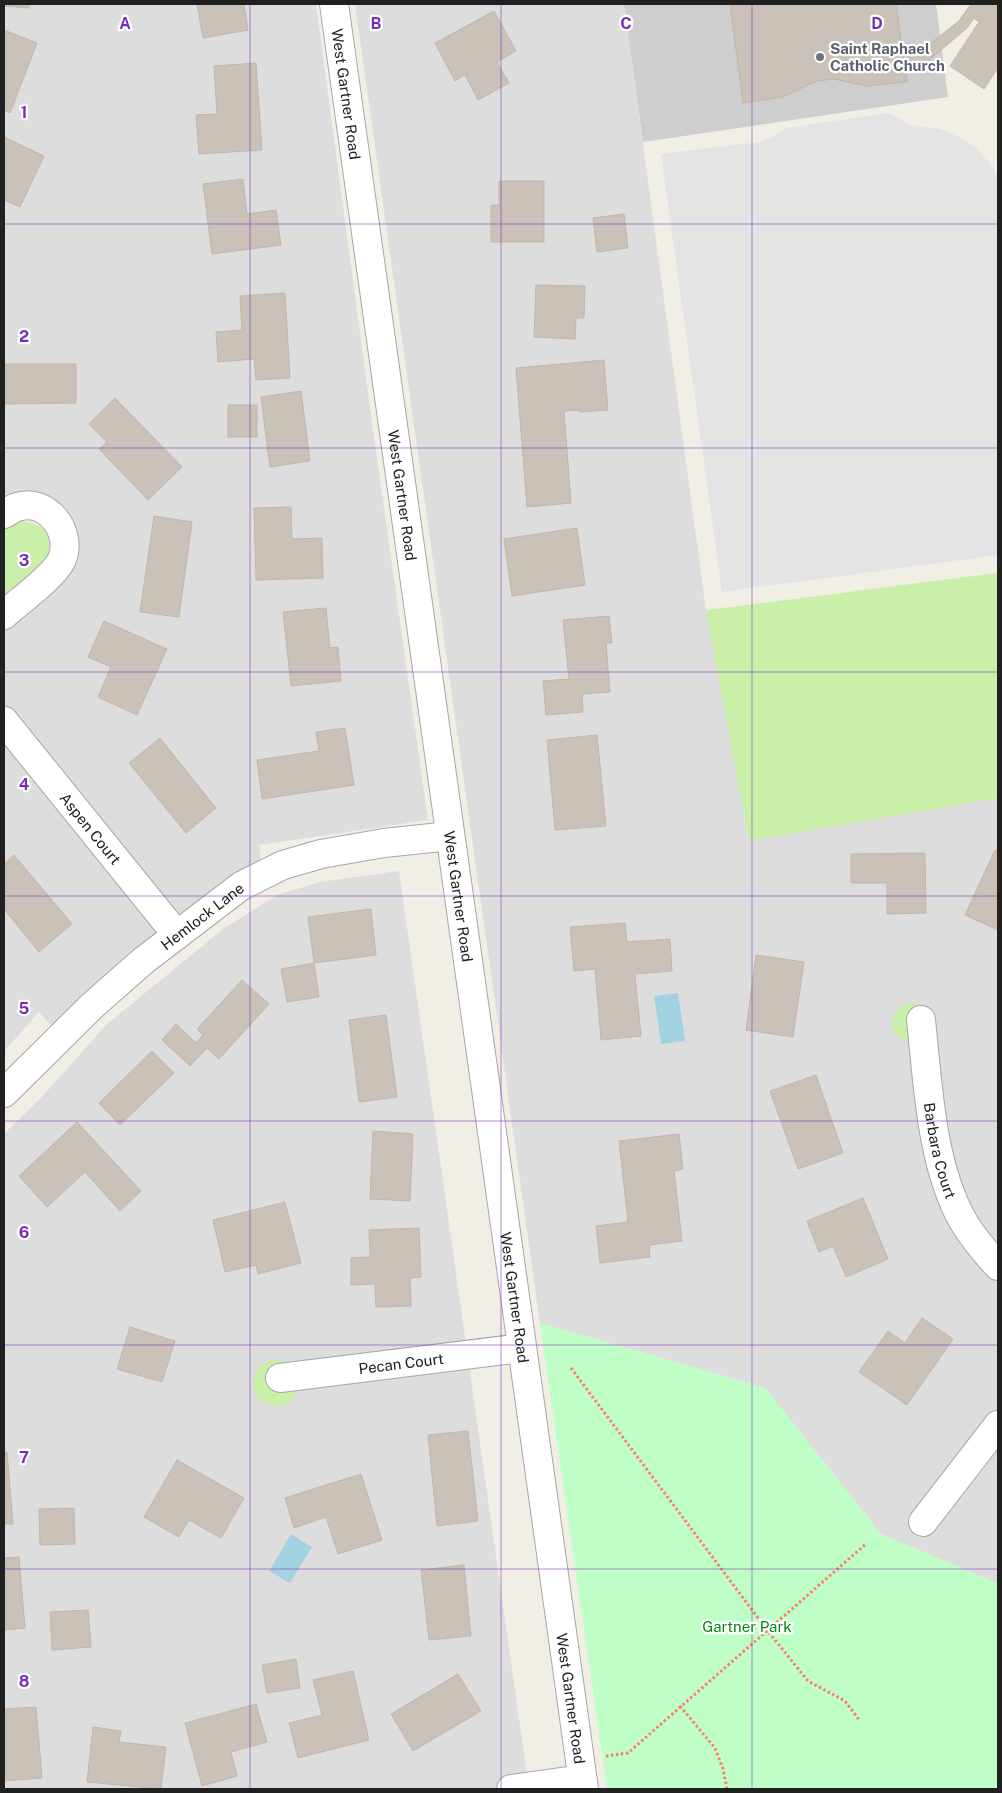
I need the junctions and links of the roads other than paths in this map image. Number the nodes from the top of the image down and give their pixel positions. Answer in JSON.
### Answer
{"nodes":[{"id":1,"x":334,"y":4,"type":"edge"},
{"id":2,"x":4,"y":514,"type":"edge"},
{"id":3,"x":4,"y":615,"type":"edge"},
{"id":4,"x":4,"y":721,"type":"edge"},
{"id":5,"x":450,"y":836,"type":"junction"},
{"id":6,"x":177,"y":935,"type":"junction"},
{"id":7,"x":921,"y":1020,"type":"dead end"},
{"id":8,"x":4,"y":1094,"type":"edge"},
{"id":9,"x":998,"y":1266,"type":"edge"},
{"id":10,"x":522,"y":1348,"type":"junction"},
{"id":11,"x":280,"y":1378,"type":"dead end"},
{"id":12,"x":998,"y":1426,"type":"edge"},
{"id":13,"x":923,"y":1522,"type":"dead end"},
{"id":14,"x":583,"y":1784,"type":"edge"},
{"id":15,"x":511,"y":1789,"type":"edge"}],
"edges":[{"from":1,"to":5,"type":"street","name":"West Gartner Road"},
{"from":2,"to":3,"type":"street"},
{"from":4,"to":6,"type":"street","name":"Aspen Court"},
{"from":5,"to":6,"type":"street","name":"Hemlock Lane"},
{"from":5,"to":10,"type":"street","name":"West Gartner Road"},
{"from":6,"to":8,"type":"street","name":"Hemlock Lane"},
{"from":7,"to":9,"type":"street","name":"Barbara Court"},
{"from":10,"to":11,"type":"street","name":"Pecan Court"},
{"from":10,"to":14,"type":"street","name":"West Gartner Road"},
{"from":12,"to":13,"type":"street"},
{"from":14,"to":15,"type":"street"}]}
